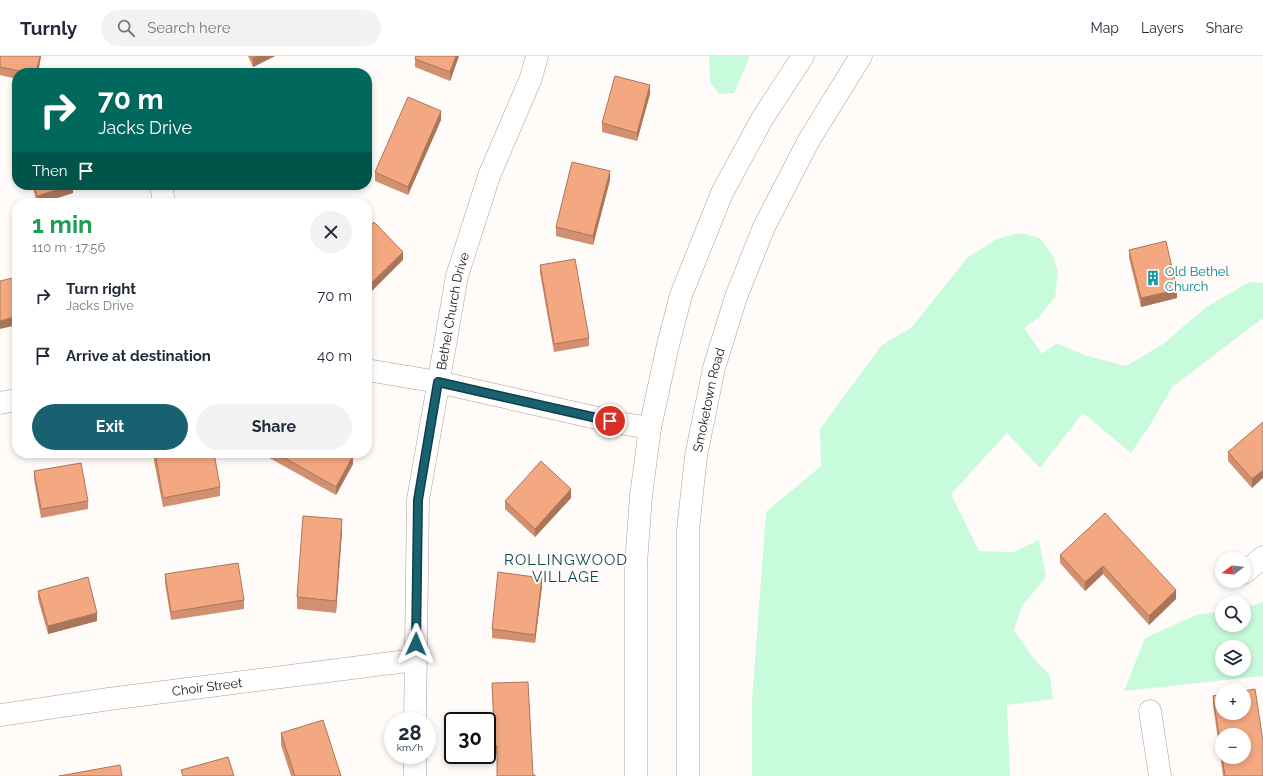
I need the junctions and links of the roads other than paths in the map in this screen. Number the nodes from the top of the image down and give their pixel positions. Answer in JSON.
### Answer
{"nodes":[{"id":1,"x":537,"y":56,"type":"edge"},
{"id":2,"x":803,"y":56,"type":"edge"},
{"id":3,"x":861,"y":56,"type":"edge"},
{"id":4,"x":372,"y":371,"type":"edge"},
{"id":5,"x":438,"y":382,"type":"junction"},
{"id":6,"x":12,"y":401,"type":"edge"},
{"id":7,"x":0,"y":403,"type":"edge"},
{"id":8,"x":650,"y":428,"type":"junction"},
{"id":9,"x":1263,"y":558,"type":"edge"},
{"id":10,"x":1251,"y":568,"type":"edge"},
{"id":11,"x":415,"y":660,"type":"junction"},
{"id":12,"x":1150,"y":711,"type":"dead end"},
{"id":13,"x":415,"y":712,"type":"edge"},
{"id":14,"x":0,"y":715,"type":"edge"},
{"id":15,"x":415,"y":764,"type":"edge"},
{"id":16,"x":415,"y":776,"type":"edge"},
{"id":17,"x":636,"y":776,"type":"edge"},
{"id":18,"x":688,"y":776,"type":"edge"},
{"id":19,"x":1160,"y":776,"type":"edge"}],
"edges":[{"from":1,"to":5,"type":"street","name":"Bethel Church Drive"},
{"from":2,"to":8,"type":"street"},
{"from":3,"to":18,"type":"street","name":"Smoketown Road"},
{"from":4,"to":5,"type":"street"},
{"from":5,"to":8,"type":"street"},
{"from":5,"to":11,"type":"street","name":"Bethel Church Drive"},
{"from":6,"to":7,"type":"street"},
{"from":8,"to":17,"type":"street"},
{"from":9,"to":10,"type":"street"},
{"from":11,"to":13,"type":"street","name":"Bethel Church Drive"},
{"from":11,"to":14,"type":"street","name":"Choir Street"},
{"from":12,"to":19,"type":"street"},
{"from":15,"to":16,"type":"street"}]}
